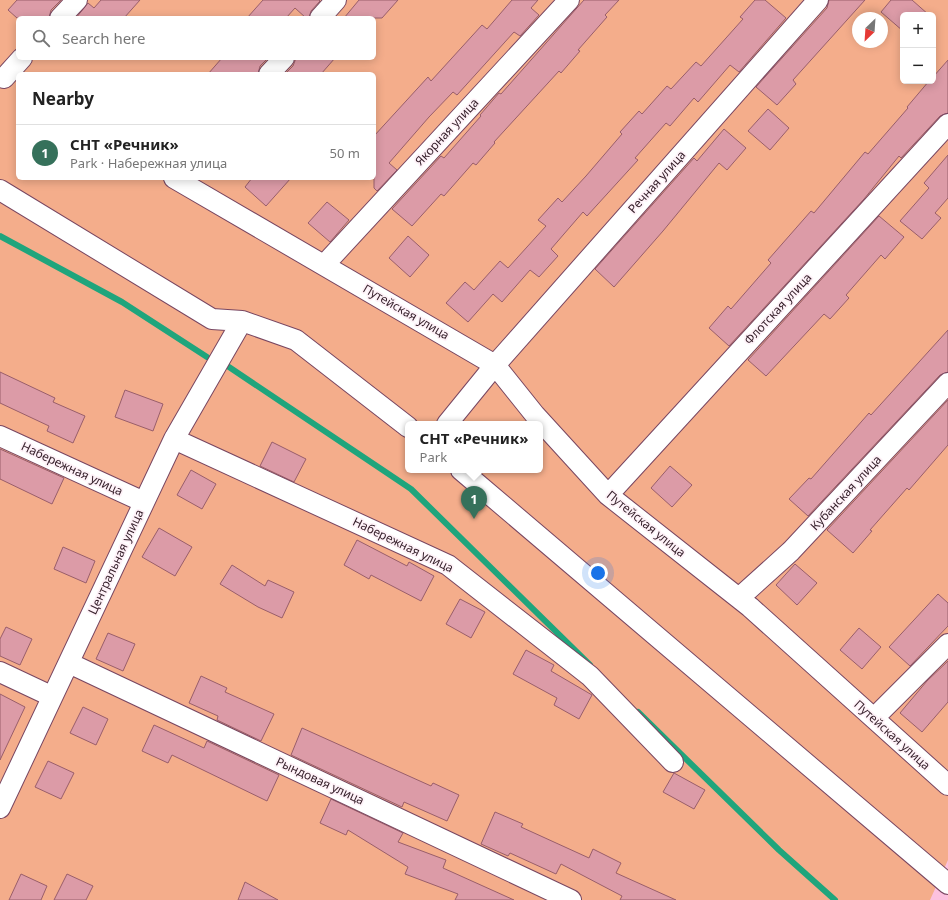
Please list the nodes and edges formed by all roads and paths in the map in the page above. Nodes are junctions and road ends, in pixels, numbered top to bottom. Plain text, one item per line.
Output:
1 (77, 0) edge
2 (336, 0) edge
3 (569, 0) edge
4 (818, 0) edge
5 (62, 16) edge
6 (322, 16) edge
7 (21, 60) edge
8 (282, 60) edge
9 (271, 72) edge
10 (7, 80) edge
11 (948, 124) edge
12 (178, 180) edge
13 (0, 190) edge
14 (325, 264) junction
15 (242, 321) junction
16 (495, 365) junction
17 (948, 383) edge
18 (449, 421) edge
19 (540, 421) edge
20 (543, 424) edge
21 (405, 425) edge
22 (0, 436) edge
23 (174, 439) junction
24 (465, 473) edge
25 (608, 495) junction
26 (144, 502) junction
27 (739, 598) junction
28 (948, 644) edge
29 (69, 663) junction
30 (0, 672) edge
31 (51, 696) junction
32 (874, 718) junction
33 (673, 762) dead end
34 (948, 785) edge
35 (0, 808) edge
36 (948, 884) edge
37 (571, 900) edge

1 - 5 street
2 - 6 street
3 - 14 street, Якорная улица
4 - 16 street, Речная улица
7 - 10 street
8 - 9 street
11 - 25 street, Флотская улица
12 - 14 street, Путейская улица
13 - 15 street
14 - 16 street, Путейская улица
15 - 21 street
15 - 23 street, Центральная улица
16 - 18 street, Речная улица
16 - 19 street, Путейская улица
17 - 27 street, Кубанская улица
20 - 25 street, Путейская улица
22 - 26 street, Набережная улица
23 - 26 street, Центральная улица
23 - 33 street, Набережная улица
24 - 36 street
25 - 27 street, Путейская улица
26 - 29 street, Центральная улица
27 - 32 street, Путейская улица
28 - 32 street
29 - 31 street, Центральная улица
29 - 37 street, Рындовая улица
30 - 31 street
31 - 35 street, Центральная улица
32 - 34 street, Путейская улица

